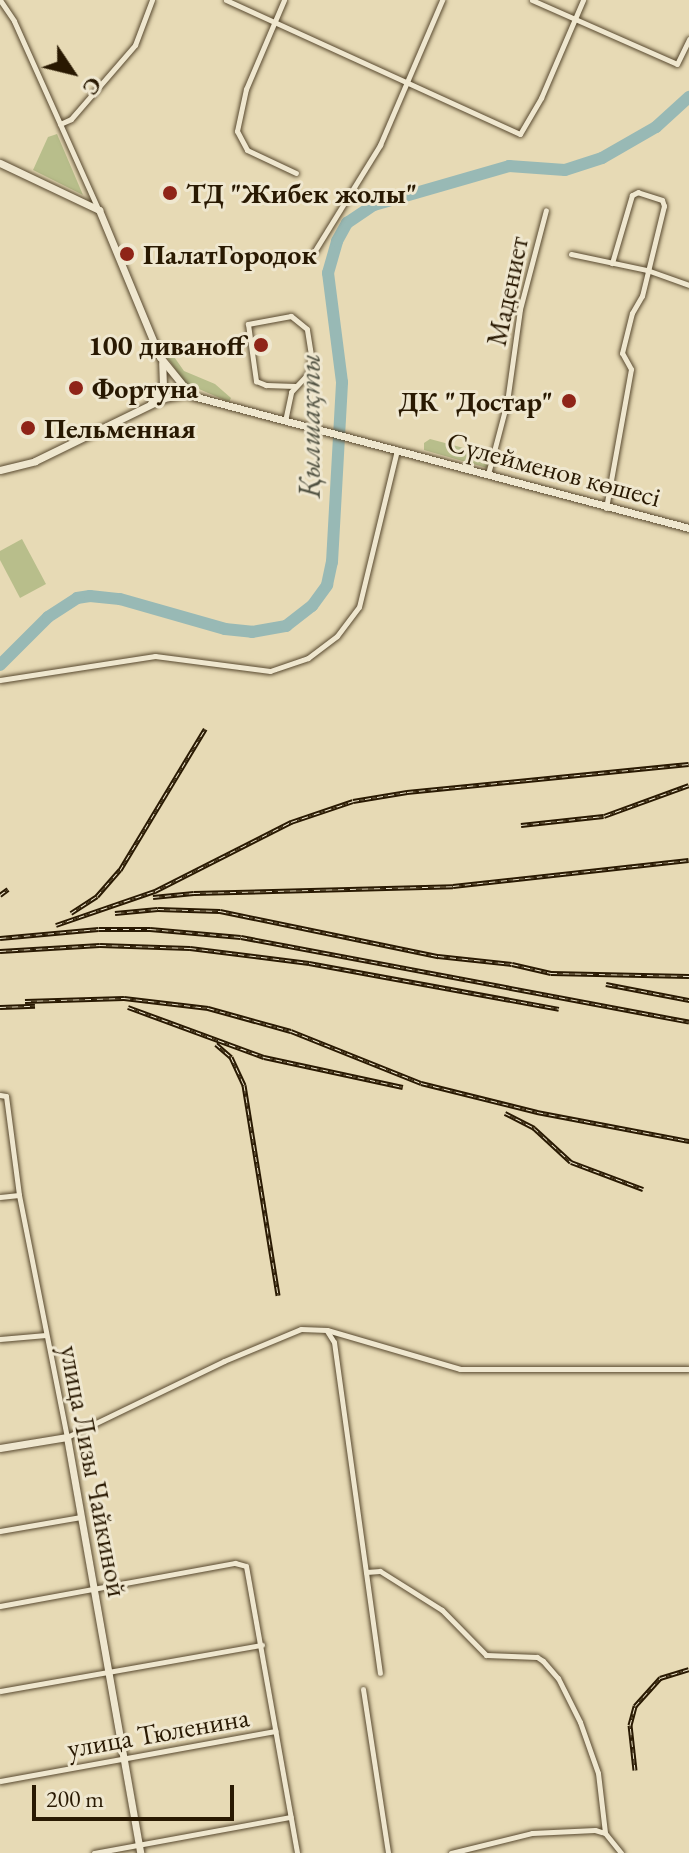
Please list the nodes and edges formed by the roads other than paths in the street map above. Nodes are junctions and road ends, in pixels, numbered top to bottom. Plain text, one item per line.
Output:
1 (0, 0) edge
2 (152, 0) edge
3 (226, 0) edge
4 (284, 0) edge
5 (442, 0) edge
6 (532, 0) edge
7 (583, 0) edge
8 (575, 20) junction
9 (273, 22) junction
10 (689, 39) edge
11 (406, 83) junction
12 (60, 124) junction
13 (0, 163) edge
14 (296, 173) dead end
15 (99, 210) junction
16 (546, 210) dead end
17 (314, 252) dead end
18 (571, 254) dead end
19 (612, 263) junction
20 (647, 270) junction
21 (689, 285) edge
22 (160, 357) junction
23 (295, 386) junction
24 (192, 395) junction
25 (144, 411) junction
26 (285, 421) junction
27 (397, 449) junction
28 (0, 470) edge
29 (488, 474) junction
30 (606, 508) junction
31 (689, 528) edge
32 (0, 680) edge
33 (3, 1096) edge
34 (19, 1195) junction
35 (0, 1197) edge
36 (327, 1330) junction
37 (46, 1335) junction
38 (0, 1339) edge
39 (689, 1369) edge
40 (67, 1437) junction
41 (0, 1448) edge
42 (81, 1517) junction
43 (0, 1531) edge
44 (366, 1572) junction
45 (94, 1589) junction
46 (0, 1606) edge
47 (262, 1645) junction
48 (108, 1671) junction
49 (380, 1673) dead end
50 (363, 1689) dead end
51 (0, 1691) edge
52 (276, 1731) junction
53 (123, 1759) junction
54 (0, 1781) edge
55 (291, 1817) junction
56 (605, 1833) junction
57 (139, 1849) edge
58 (94, 1853) edge
59 (297, 1853) edge
60 (388, 1853) edge
61 (451, 1853) edge
62 (621, 1853) edge

1 - 12 street
2 - 12 street
3 - 9 street
4 - 9 street
5 - 11 street
6 - 8 street
7 - 8 street
8 - 10 street
8 - 11 street
9 - 11 street
9 - 14 street
11 - 17 street
12 - 15 street
13 - 15 street
15 - 22 street
16 - 29 street, Мадениет
18 - 19 street
19 - 20 street
19 - 20 street
20 - 21 street
20 - 30 street
22 - 24 street
22 - 25 street
23 - 23 street
23 - 26 street
24 - 25 street
24 - 26 street, Сүлейменов көшесі
25 - 28 street
26 - 27 street, Сүлейменов көшесі
27 - 29 street, Сүлейменов көшесі
27 - 32 street
29 - 30 street, Сүлейменов көшесі
30 - 31 street, Сүлейменов көшесі
33 - 34 street, улица Лизы Чайкиной
34 - 35 street
34 - 37 street, улица Лизы Чайкиной
36 - 39 street
36 - 40 street
36 - 44 street
37 - 38 street
37 - 40 street, улица Лизы Чайкиной
40 - 41 street
40 - 42 street, улица Лизы Чайкиной
42 - 43 street
42 - 45 street, улица Лизы Чайкиной
44 - 49 street
44 - 56 street
45 - 46 street
45 - 47 street
45 - 48 street, улица Лизы Чайкиной
47 - 48 street
47 - 52 street
48 - 51 street
48 - 53 street, улица Лизы Чайкиной
50 - 60 street
52 - 53 street, улица Тюленина
52 - 55 street
53 - 54 street, улица Тюленина
53 - 57 street, улица Лизы Чайкиной
55 - 57 street
55 - 59 street
56 - 61 street
56 - 62 street
57 - 58 street

